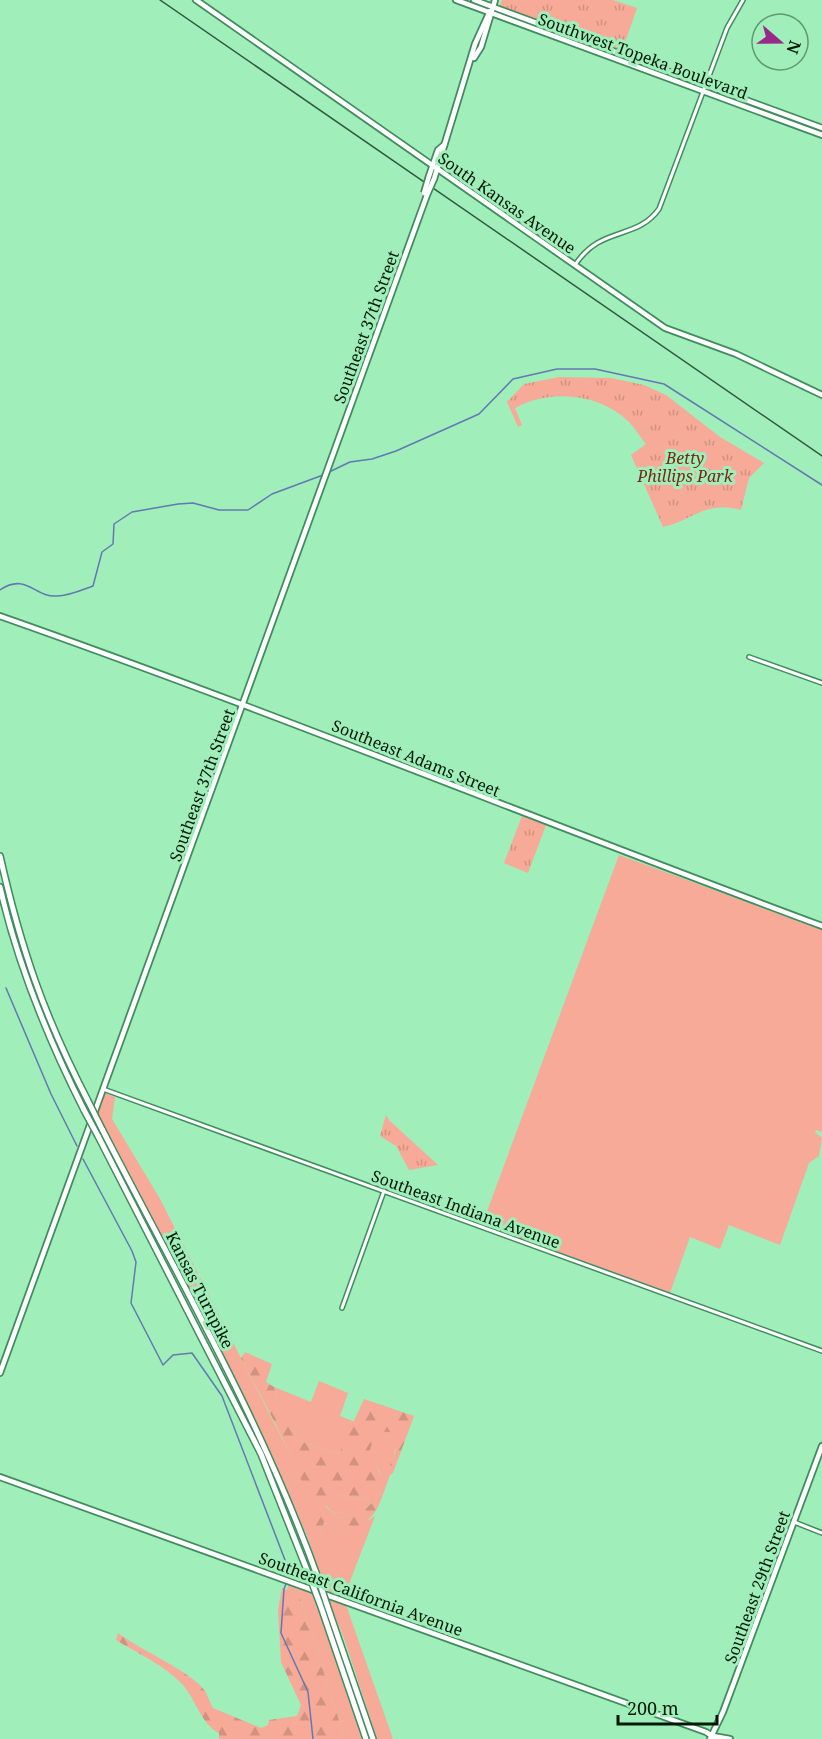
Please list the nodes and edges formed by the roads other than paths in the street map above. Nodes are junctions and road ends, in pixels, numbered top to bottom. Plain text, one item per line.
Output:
1 (195, 0) edge
2 (456, 0) edge
3 (474, 0) edge
4 (495, 0) edge
5 (743, 0) edge
6 (493, 7) junction
7 (490, 13) junction
8 (707, 86) junction
9 (703, 91) junction
10 (822, 128) edge
11 (822, 135) edge
12 (444, 145) junction
13 (432, 165) junction
14 (437, 169) junction
15 (431, 178) junction
16 (575, 266) junction
17 (822, 395) edge
18 (0, 616) edge
19 (749, 657) dead end
20 (822, 683) edge
21 (244, 704) junction
22 (0, 856) edge
23 (0, 887) edge
24 (822, 926) edge
25 (103, 1089) junction
26 (384, 1191) junction
27 (342, 1308) dead end
28 (822, 1351) edge
29 (0, 1373) edge
30 (822, 1446) edge
31 (0, 1476) edge
32 (794, 1522) junction
33 (822, 1533) edge
34 (713, 1738) edge
35 (366, 1739) edge
36 (373, 1739) edge
37 (729, 1739) edge

1 - 13 main road, South Kansas Avenue
2 - 7 main road, Southwest Topeka Boulevard
3 - 6 main road, Southwest Topeka Boulevard
4 - 6 main road
5 - 8 street
6 - 7 main road
6 - 8 main road, Southwest Topeka Boulevard
7 - 9 main road, Southwest Topeka Boulevard
7 - 12 main road
8 - 9 street
8 - 10 main road, Southwest Topeka Boulevard
9 - 11 main road, Southwest Topeka Boulevard
9 - 16 street
12 - 13 main road
12 - 14 main road
13 - 14 main road, South Kansas Avenue
13 - 15 main road
14 - 15 main road
14 - 16 main road, South Kansas Avenue
15 - 21 main road, Southeast 37th Street, bridge
16 - 17 main road, South Kansas Avenue
18 - 21 main road, Southeast Adams Street
19 - 20 street
21 - 24 main road, Southeast Adams Street
21 - 25 main road, Southeast 37th Street
22 - 36 highway, Kansas Turnpike, bridge
23 - 35 highway, Kansas Turnpike, bridge
25 - 26 street, Southeast Indiana Avenue
25 - 29 main road, Southeast 37th Street
26 - 27 street
26 - 28 street, Southeast Indiana Avenue
30 - 32 main road, Southeast 29th Street
31 - 34 main road, Southeast California Avenue
32 - 33 street
32 - 34 main road, Southeast 29th Street
34 - 37 main road, Southeast California Avenue

